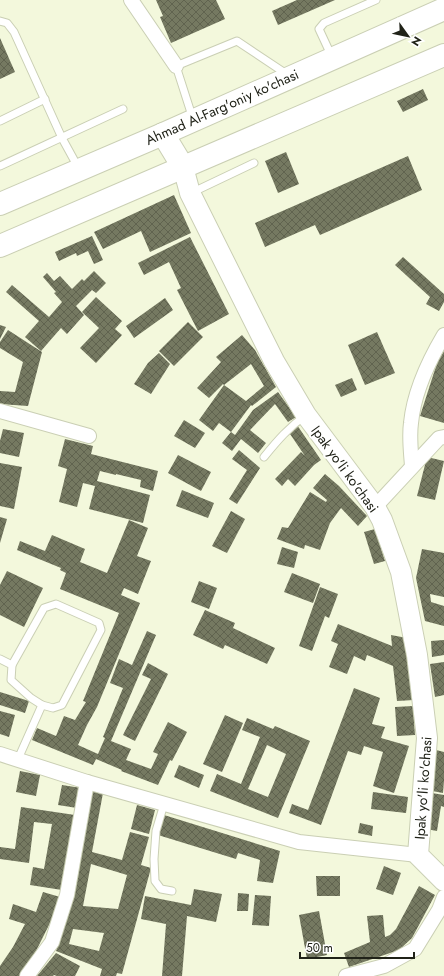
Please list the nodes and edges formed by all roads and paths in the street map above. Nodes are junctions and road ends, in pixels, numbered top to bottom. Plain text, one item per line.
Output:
1 (131, 0) edge
2 (376, 0) edge
3 (444, 9) edge
4 (0, 21) edge
5 (444, 55) edge
6 (333, 58) junction
7 (176, 66) junction
8 (290, 76) junction
9 (45, 100) junction
10 (123, 110) dead end
11 (193, 120) junction
12 (0, 121) edge
13 (163, 134) junction
14 (62, 138) junction
15 (254, 163) dead end
16 (0, 166) edge
17 (183, 167) junction
18 (80, 170) junction
19 (190, 193) junction
20 (0, 204) edge
21 (0, 246) edge
22 (444, 335) edge
23 (0, 411) edge
24 (306, 415) junction
25 (89, 436) dead end
26 (444, 437) edge
27 (264, 457) dead end
28 (412, 466) junction
29 (374, 507) junction
30 (0, 659) edge
31 (12, 665) junction
32 (42, 706) junction
33 (0, 754) edge
34 (18, 759) junction
35 (87, 782) junction
36 (164, 804) junction
37 (418, 855) junction
38 (444, 882) edge
39 (172, 891) dead end
40 (444, 897) edge
41 (351, 975) edge
42 (27, 976) edge

1 - 7 street
2 - 6 lane
3 - 6 highway, Ahmad Al-Farg'oniy ko'chasi
4 - 9 lane
5 - 17 highway
6 - 8 highway, Ahmad Al-Farg'oniy ko'chasi
7 - 8 lane
7 - 11 lane
8 - 11 highway, Ahmad Al-Farg'oniy ko'chasi
9 - 12 lane
9 - 14 lane
10 - 14 lane
11 - 13 highway, Ahmad Al-Farg'oniy ko'chasi
13 - 17 highway
13 - 18 highway, Ahmad Al-Farg'oniy ko'chasi
14 - 16 lane
14 - 18 lane
15 - 19 lane
17 - 19 main road, Ipak yo'li ko'chasi
17 - 21 highway
18 - 20 highway, Ahmad Al-Farg'oniy ko'chasi
19 - 24 main road, Ipak yo'li ko'chasi
22 - 28 street
23 - 25 street
24 - 27 lane
24 - 29 main road, Ipak yo'li ko'chasi
26 - 28 street
28 - 29 street
29 - 37 main road, Ipak yo'li ko'chasi
30 - 31 lane
31 - 32 lane
31 - 32 lane
32 - 34 lane
33 - 34 street
34 - 35 street
35 - 36 street
35 - 42 street
36 - 37 street
36 - 39 lane
37 - 38 main road, Ipak yo'li ko'chasi
40 - 41 street

